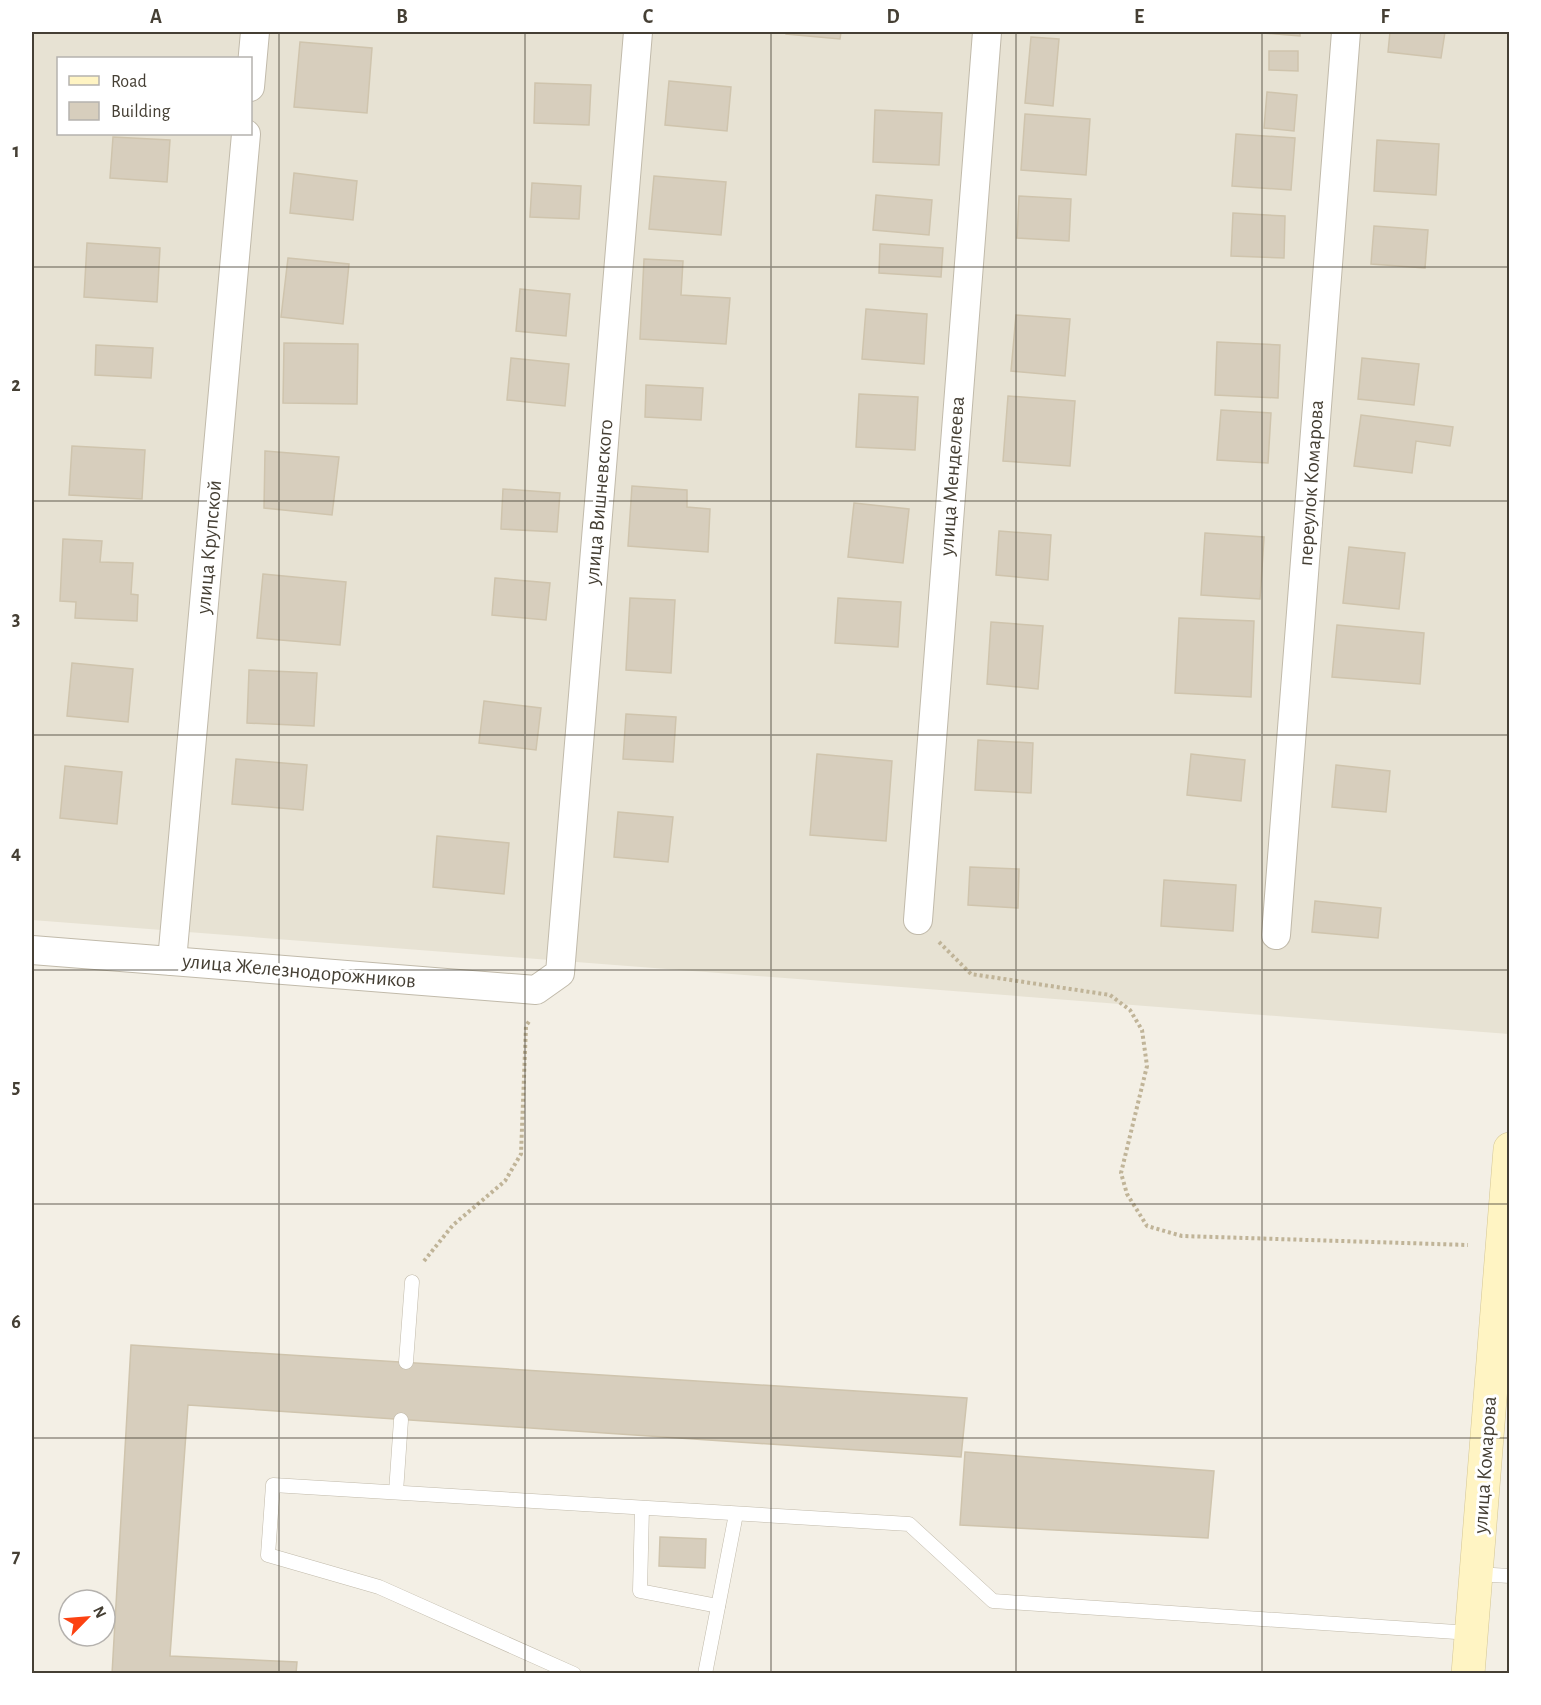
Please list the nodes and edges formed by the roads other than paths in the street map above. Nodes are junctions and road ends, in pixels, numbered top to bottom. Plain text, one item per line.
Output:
1 (255, 32) edge
2 (638, 32) edge
3 (987, 32) edge
4 (1346, 32) edge
5 (252, 65) edge
6 (246, 135) edge
7 (918, 920) road end
8 (1276, 935) dead end
9 (32, 950) edge
10 (172, 961) junction
11 (560, 973) joint
12 (1509, 1149) edge
13 (412, 1282) road end
14 (406, 1362) dead end
15 (401, 1420) dead end
16 (396, 1492) junction
17 (642, 1508) junction
18 (736, 1514) junction
19 (1476, 1574) junction
20 (1509, 1576) edge
21 (718, 1606) junction
22 (1471, 1633) junction
23 (574, 1674) edge
24 (705, 1674) edge
25 (1468, 1674) edge

1 - 5 street
2 - 11 street, улица Вишневского
3 - 7 street, улица Менделеева
4 - 8 street, переулок Комарова
6 - 10 street, улица Крупской
9 - 10 street, улица Железнодорожников
10 - 11 street, улица Железнодорожников
12 - 19 street, улица Комарова
13 - 14 lane
15 - 16 lane
16 - 17 lane
16 - 23 lane
17 - 18 lane
17 - 21 lane
18 - 21 lane
18 - 22 lane
19 - 20 lane
19 - 22 street, улица Комарова
21 - 24 lane
22 - 25 street, улица Комарова

